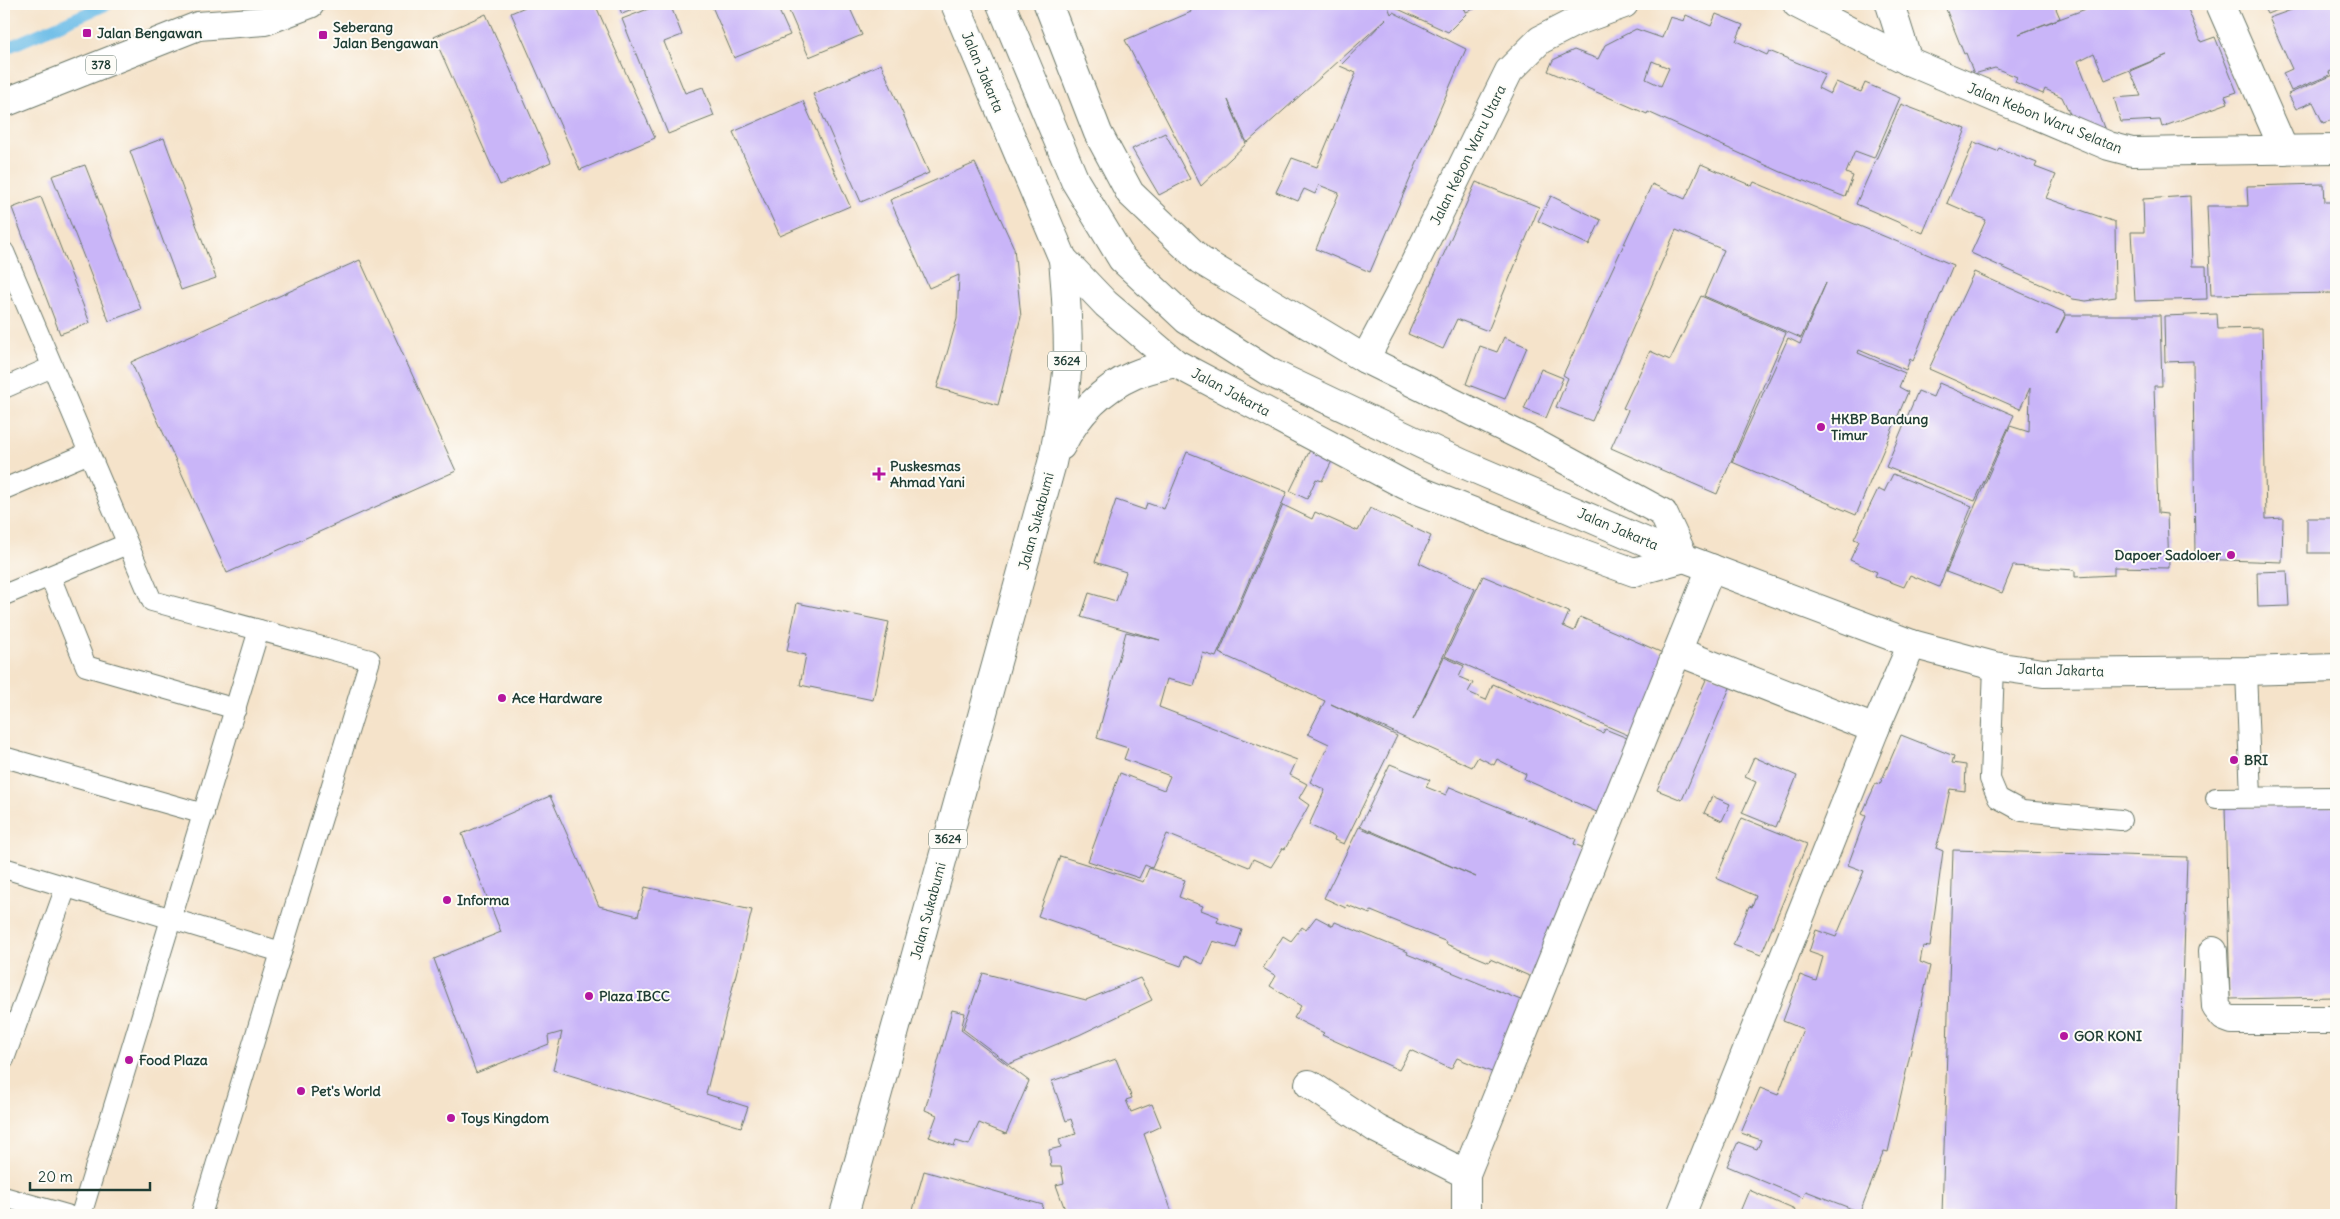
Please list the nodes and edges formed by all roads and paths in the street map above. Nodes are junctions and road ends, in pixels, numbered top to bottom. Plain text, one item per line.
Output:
1 (225, 4) edge
2 (955, 4) edge
3 (1001, 4) edge
4 (1048, 4) edge
5 (1624, 4) edge
6 (1797, 4) edge
7 (1890, 4) edge
8 (2220, 4) edge
9 (306, 5) edge
10 (198, 26) junction
11 (1908, 61) junction
12 (4, 104) edge
13 (2336, 149) edge
14 (2284, 150) junction
15 (4, 252) edge
16 (1063, 259) junction
17 (9, 281) edge
18 (1365, 359) junction
19 (1175, 363) junction
20 (52, 367) junction
21 (4, 388) edge
22 (89, 453) junction
23 (1052, 463) junction
24 (4, 489) edge
25 (127, 544) junction
26 (1684, 558) junction
27 (1712, 568) junction
28 (50, 576) junction
29 (4, 595) edge
30 (259, 630) junction
31 (1912, 644) junction
32 (1679, 652) junction
33 (1994, 666) junction
34 (2336, 668) edge
35 (2246, 671) junction
36 (236, 709) junction
37 (1875, 729) junction
38 (4, 758) edge
39 (2251, 797) junction
40 (2336, 797) edge
41 (2216, 798) dead end
42 (204, 814) junction
43 (2121, 820) dead end
44 (4, 868) edge
45 (66, 887) junction
46 (172, 919) junction
47 (2213, 951) dead end
48 (281, 952) junction
49 (2336, 1020) edge
50 (4, 1059) edge
51 (1309, 1084) dead end
52 (1466, 1174) junction
53 (4, 1197) edge
54 (1689, 1213) edge
55 (68, 1215) edge
56 (80, 1215) edge
57 (201, 1215) edge
58 (844, 1215) edge
59 (1466, 1215) edge

1 - 10 main road, 378
2 - 16 main road, Jalan Jakarta
3 - 26 main road, Jalan Jakarta
4 - 18 main road, Jalan Jakarta
5 - 18 main road, Jalan Kebon Waru Utara
6 - 11 main road, Jalan Kebon Waru Selatan
7 - 11 main road
8 - 14 main road
9 - 10 main road
10 - 12 main road, 378
11 - 14 main road, Jalan Kebon Waru Selatan
13 - 14 main road, Jalan Kebon Waru Selatan
15 - 17 lane
16 - 19 main road, Jalan Jakarta
16 - 23 main road, Jalan Sukabumi / 3624
17 - 20 lane
18 - 26 main road, Jalan Jakarta
19 - 23 main road, Jalan Sukabumi / 3624
19 - 26 main road, Jalan Jakarta
20 - 21 lane
20 - 22 lane
22 - 24 lane
22 - 25 lane
23 - 58 main road, Jalan Sukabumi / 3624
25 - 28 lane
25 - 30 lane
26 - 27 main road, Jalan Jakarta
27 - 31 main road, Jalan Jakarta
27 - 32 main road
28 - 29 lane
28 - 36 lane
30 - 36 lane
30 - 48 lane
31 - 33 main road, Jalan Jakarta
31 - 37 main road
32 - 37 main road
32 - 52 main road
33 - 35 main road, Jalan Jakarta
33 - 43 lane
34 - 35 main road, Jalan Jakarta
35 - 39 lane
36 - 42 lane
37 - 54 main road
38 - 42 lane
39 - 40 lane
39 - 41 lane
42 - 46 lane
44 - 45 lane
45 - 46 lane
45 - 50 lane
46 - 48 lane
46 - 56 lane
47 - 49 main road
48 - 57 lane
51 - 52 main road
52 - 59 main road
53 - 55 lane

